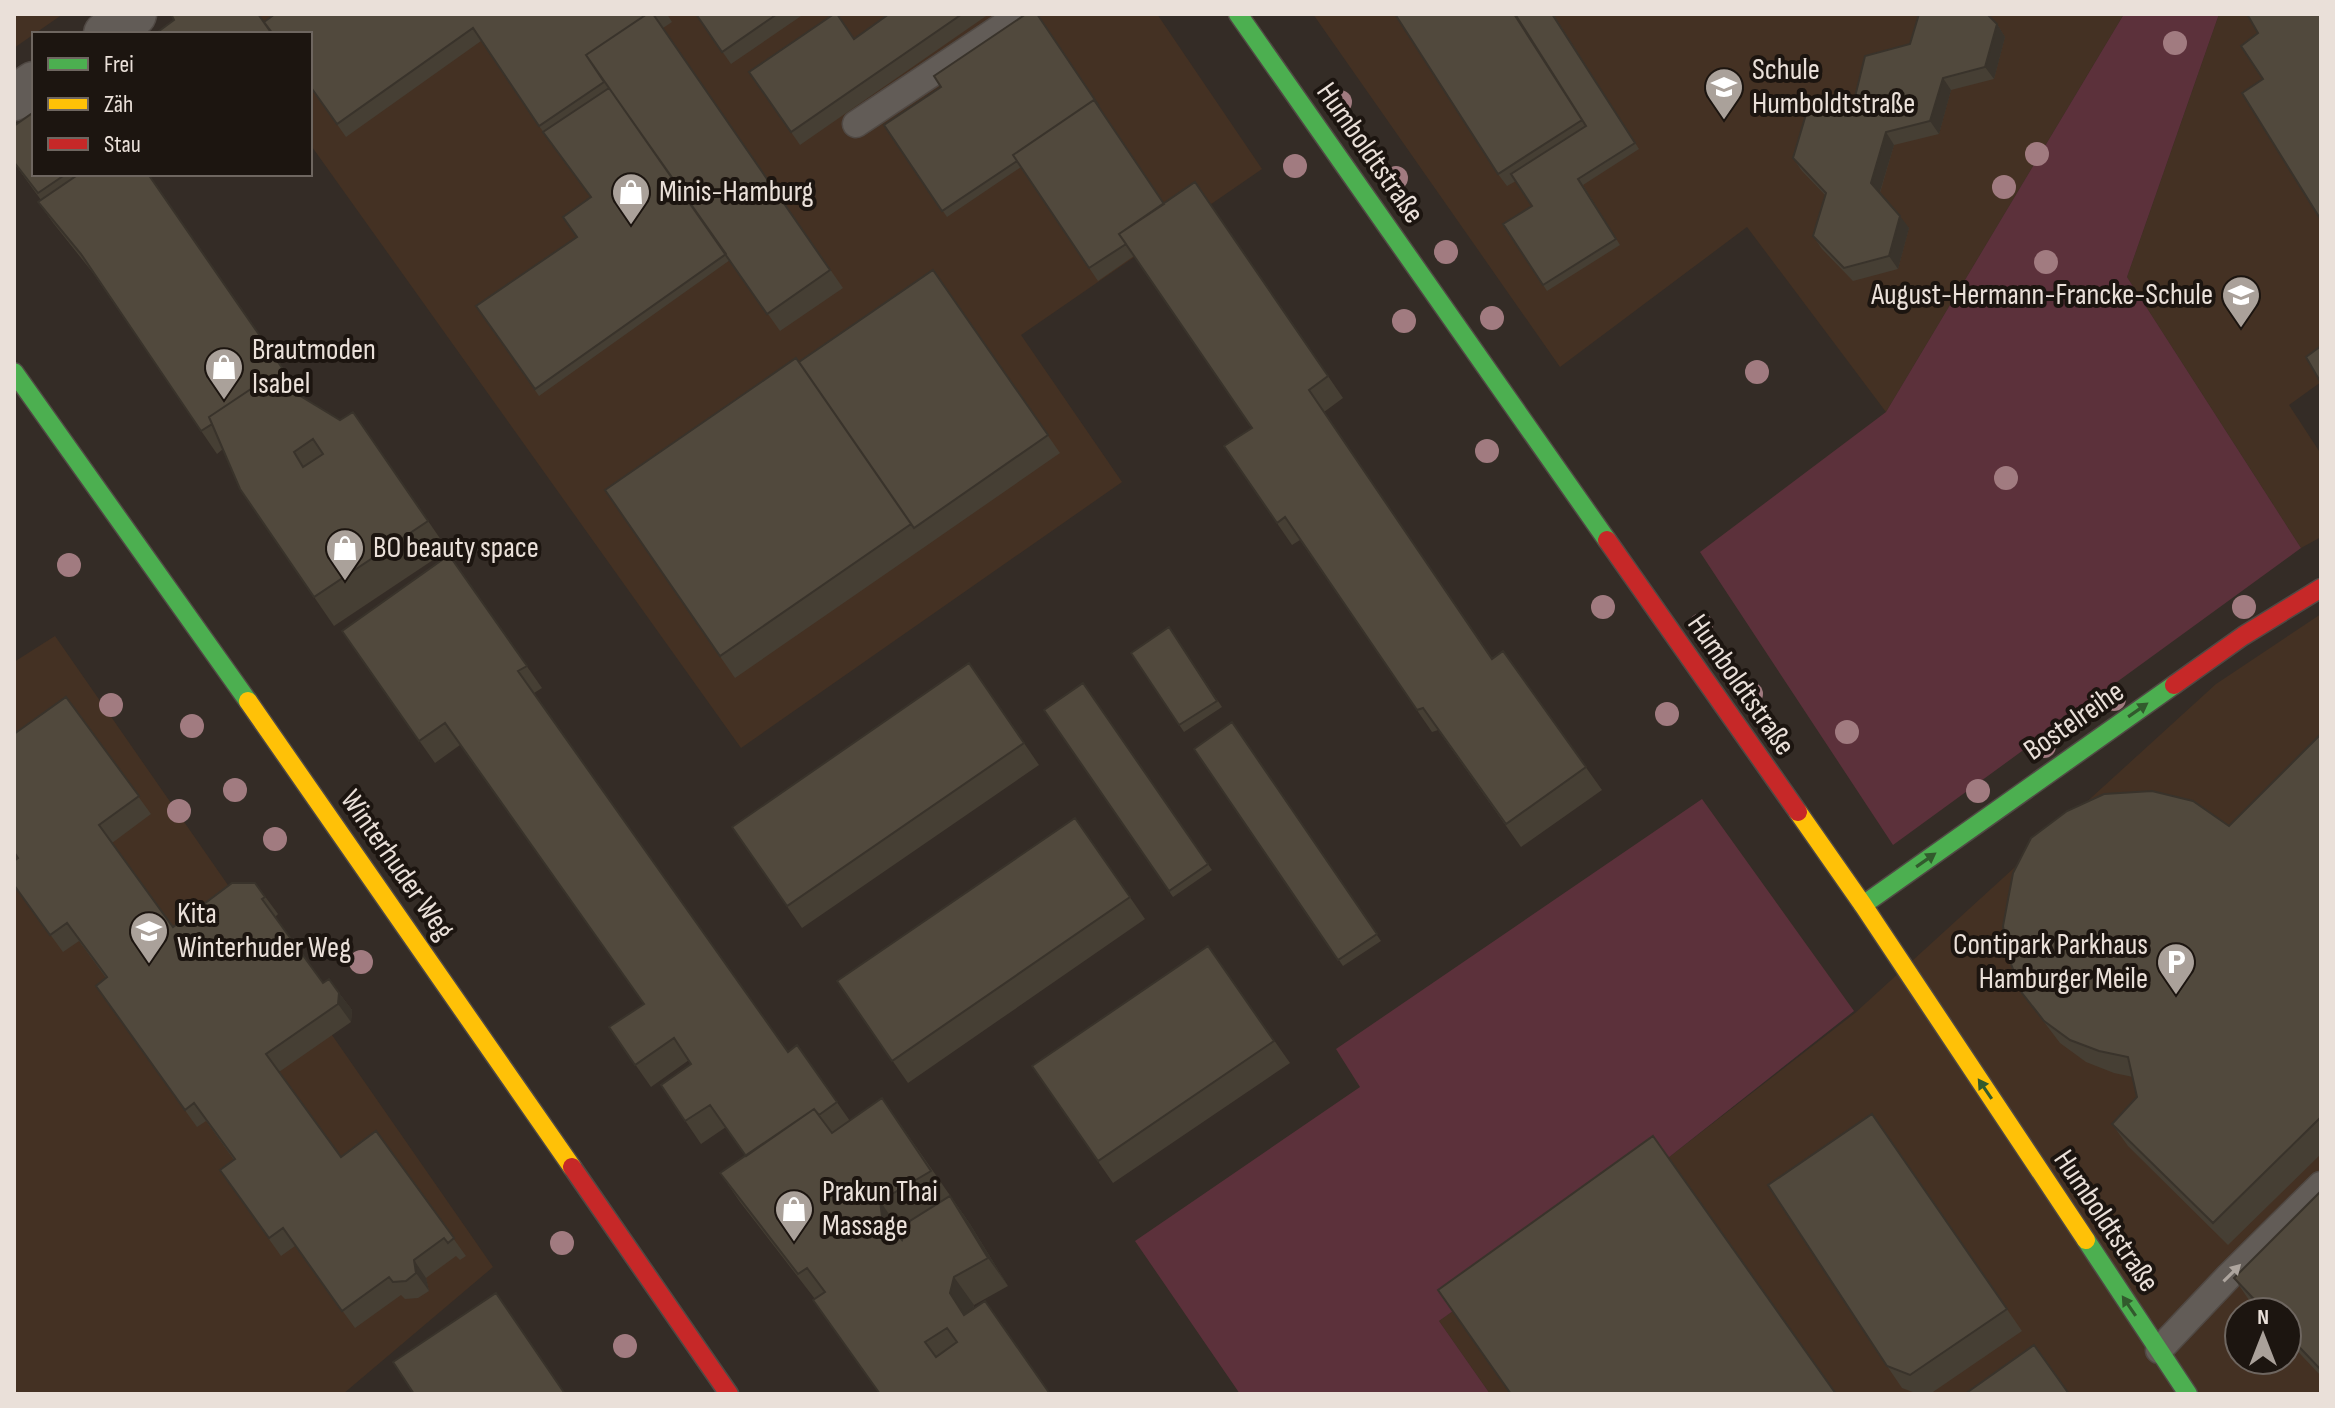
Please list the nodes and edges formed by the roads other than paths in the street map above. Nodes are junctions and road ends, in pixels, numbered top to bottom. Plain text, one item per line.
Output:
1 (134, 14) edge
2 (1021, 14) edge
3 (1238, 14) edge
4 (109, 32) edge
5 (32, 85) edge
6 (14, 98) edge
7 (856, 124) dead end
8 (14, 372) edge
9 (2321, 588) edge
10 (1863, 905) junction
11 (2321, 1185) edge
12 (2159, 1350) junction
13 (729, 1394) edge
14 (2188, 1394) edge

1 - 4 street
2 - 7 lane
3 - 10 street, Humboldtstraße
5 - 6 street
8 - 13 street, Winterhuder Weg
10 -> 9 street, Bostelreihe
12 -> 10 street, Humboldtstraße
12 -> 11 lane
12 - 14 street, Humboldtstraße

